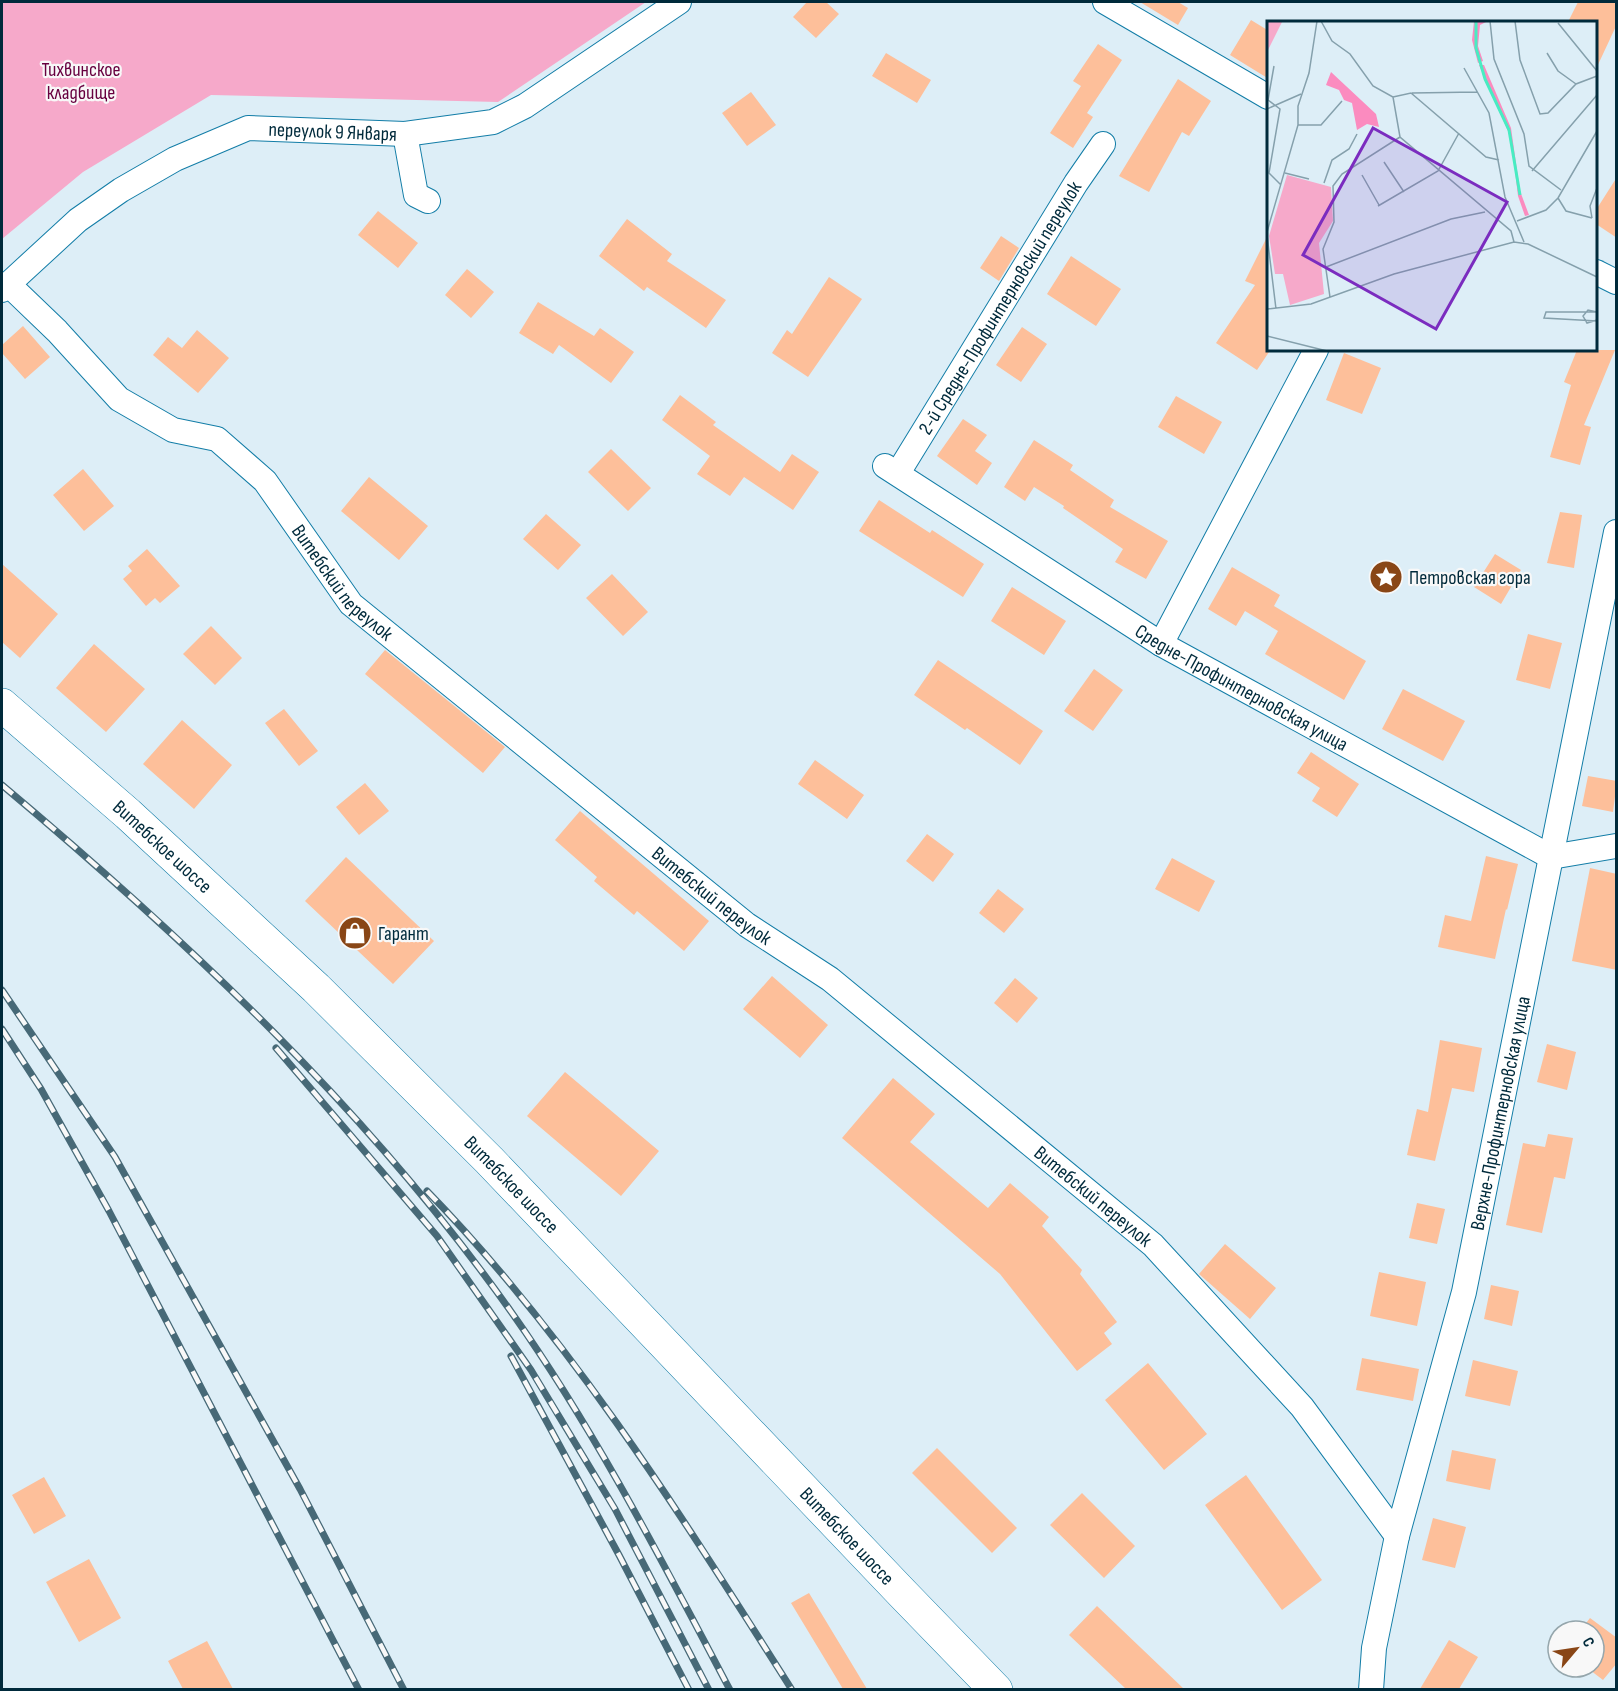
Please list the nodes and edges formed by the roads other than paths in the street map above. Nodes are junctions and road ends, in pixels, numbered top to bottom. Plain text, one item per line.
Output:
1 (680, 2) edge
2 (1105, 2) edge
3 (1267, 96) edge
4 (405, 134) junction
5 (1103, 144) dead end
6 (428, 201) dead end
7 (1597, 272) edge
8 (1617, 282) edge
9 (5, 287) edge
10 (1315, 351) edge
11 (892, 470) joint
12 (1617, 532) edge
13 (1161, 644) junction
14 (2, 705) edge
15 (1617, 846) edge
16 (1551, 857) junction
17 (1396, 1536) junction
18 (996, 1689) edge
19 (1371, 1689) edge

1 - 4 street, переулок 9 Января
2 - 3 street
4 - 6 street
4 - 9 street, переулок 9 Января
5 - 11 street, 2-й Средне-Профинтерновский переулок
7 - 8 street
9 - 17 street, Витебский переулок
10 - 13 street
11 - 13 street, Средне-Профинтерновская улица
12 - 16 street, Верхне-Профинтерновская улица
13 - 16 street, Средне-Профинтерновская улица
14 - 18 main road, Витебское шоссе
15 - 16 street
16 - 17 street, Верхне-Профинтерновская улица
17 - 19 street, Верхне-Профинтерновская улица

